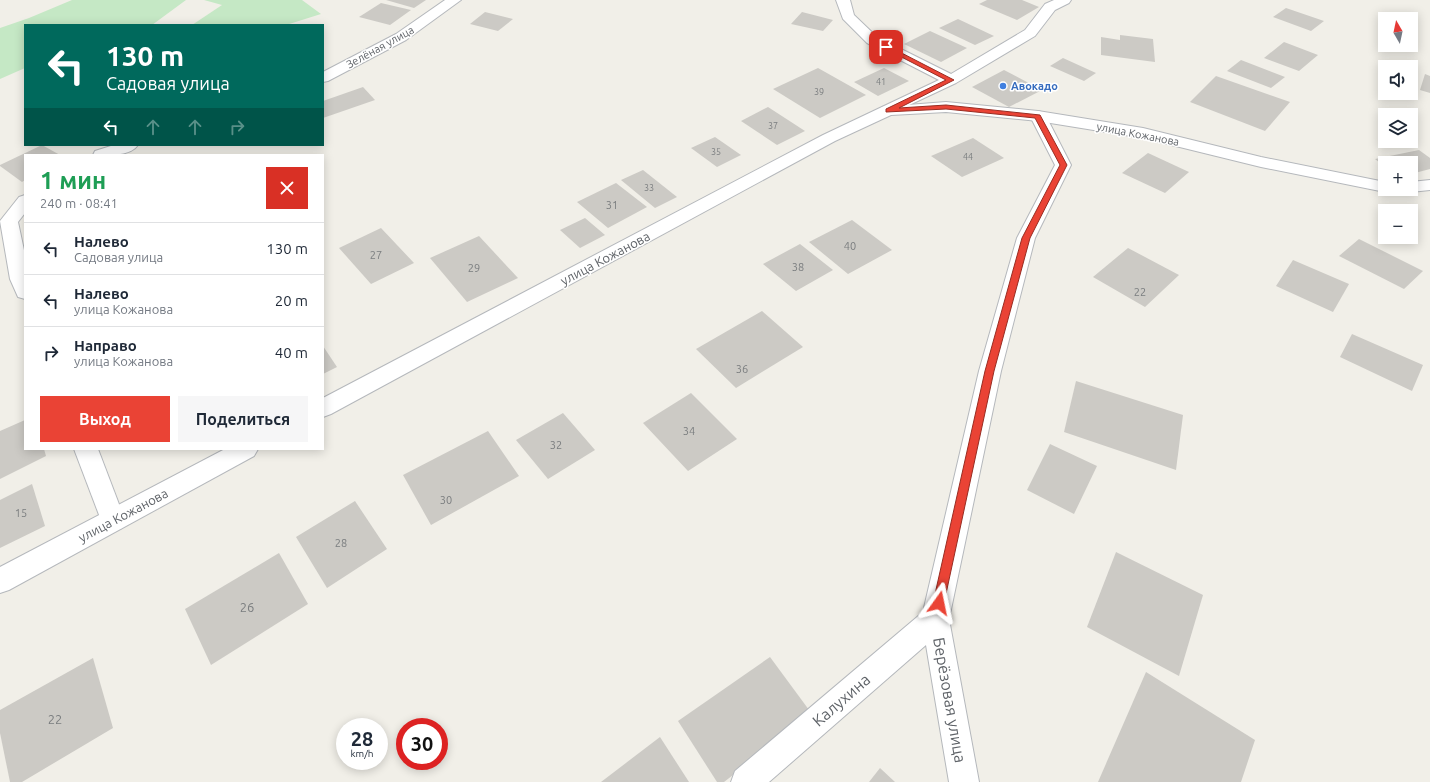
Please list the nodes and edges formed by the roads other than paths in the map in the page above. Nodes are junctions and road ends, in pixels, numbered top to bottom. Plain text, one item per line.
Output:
1 (454, 0) edge
2 (843, 0) edge
3 (1064, 0) edge
4 (324, 77) edge
5 (951, 80) junction
6 (888, 110) junction
7 (1038, 116) junction
8 (127, 146) edge
9 (104, 154) edge
10 (1430, 185) edge
11 (1418, 186) edge
12 (1378, 187) edge
13 (24, 202) edge
14 (24, 289) edge
15 (324, 407) edge
16 (86, 450) edge
17 (244, 450) edge
18 (113, 520) junction
19 (0, 581) edge
20 (935, 618) junction
21 (746, 782) edge
22 (964, 782) edge

1 - 4 street, Зелёная улица
2 - 5 street
3 - 5 street, улица Кожанова
5 - 6 street, улица Кожанова
6 - 7 street, улица Кожанова
6 - 15 street, улица Кожанова
7 - 12 street, улица Кожанова
7 - 20 street
8 - 9 street
10 - 11 street
13 - 14 street
16 - 18 street
17 - 18 street, улица Кожанова
18 - 19 street, улица Кожанова
20 - 21 street, Калухина
20 - 22 street, Берёзовая улица

